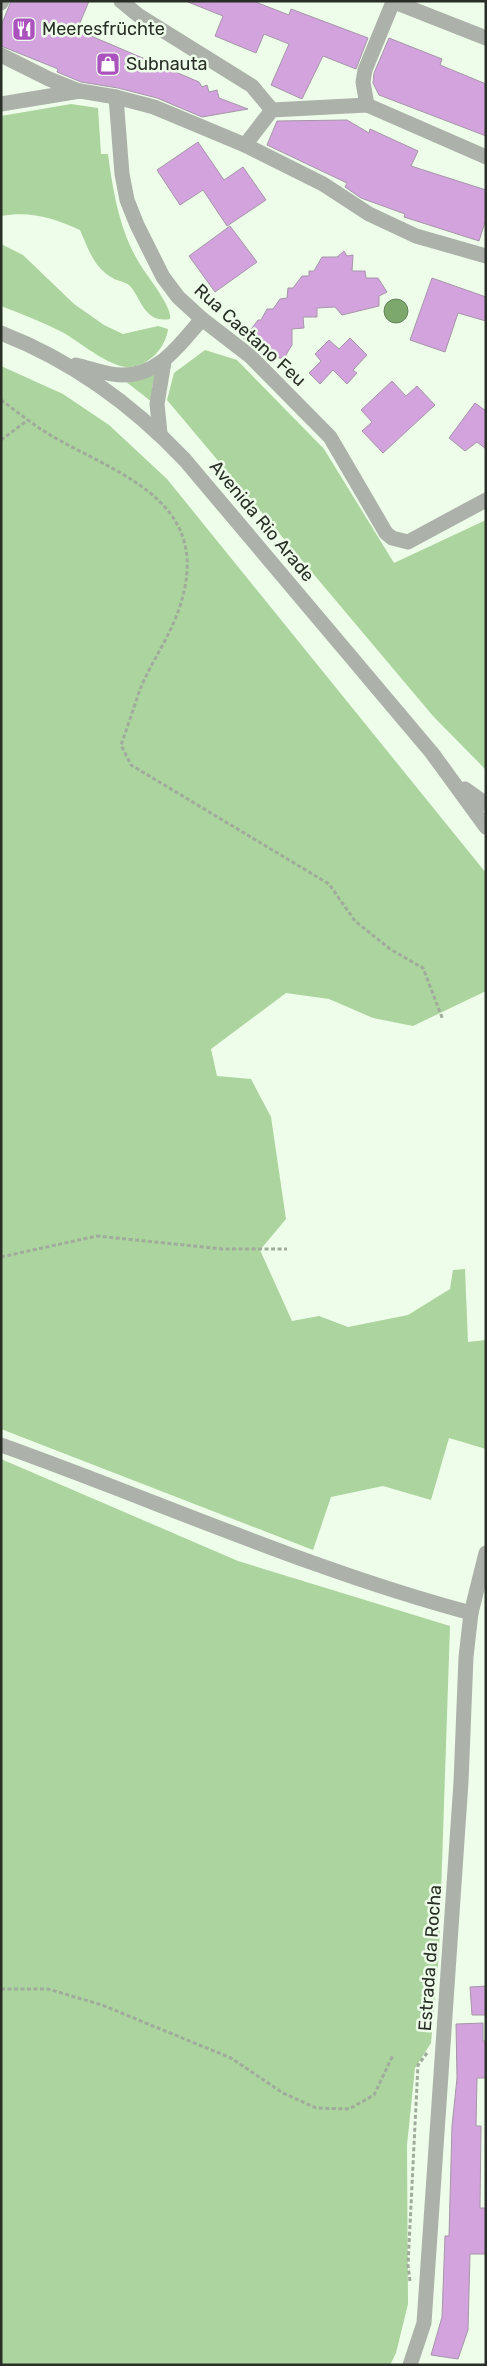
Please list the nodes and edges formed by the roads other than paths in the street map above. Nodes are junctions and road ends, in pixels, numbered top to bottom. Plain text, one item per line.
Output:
1 (121, 1) edge
2 (392, 2) edge
3 (486, 38) edge
4 (1, 55) edge
5 (80, 91) junction
6 (116, 97) junction
7 (1, 104) edge
8 (367, 105) junction
9 (272, 110) junction
10 (245, 145) junction
11 (486, 156) edge
12 (486, 256) edge
13 (202, 320) junction
14 (1, 333) edge
15 (164, 362) junction
16 (69, 364) junction
17 (160, 433) junction
18 (486, 500) edge
19 (454, 780) junction
20 (486, 804) edge
21 (486, 827) edge
22 (1, 1445) edge
23 (486, 1553) edge
24 (471, 1613) junction
25 (410, 2365) edge

1 - 9 street
2 - 3 street
2 - 8 street
4 - 5 street
5 - 6 street
5 - 7 street
6 - 10 street
6 - 13 street, Rua Caetano Feu
8 - 9 street
8 - 11 street
9 - 10 street
10 - 12 street
13 - 15 street
13 - 18 street, Rua Caetano Feu
14 - 16 street, Avenida Rio Arade
15 - 16 street
15 - 17 street
16 - 17 street, Avenida Rio Arade
17 - 19 street, Avenida Rio Arade
19 - 20 street
19 - 21 street
22 - 24 street
23 - 24 street, Estrada da Rocha
24 - 25 street, Estrada da Rocha

